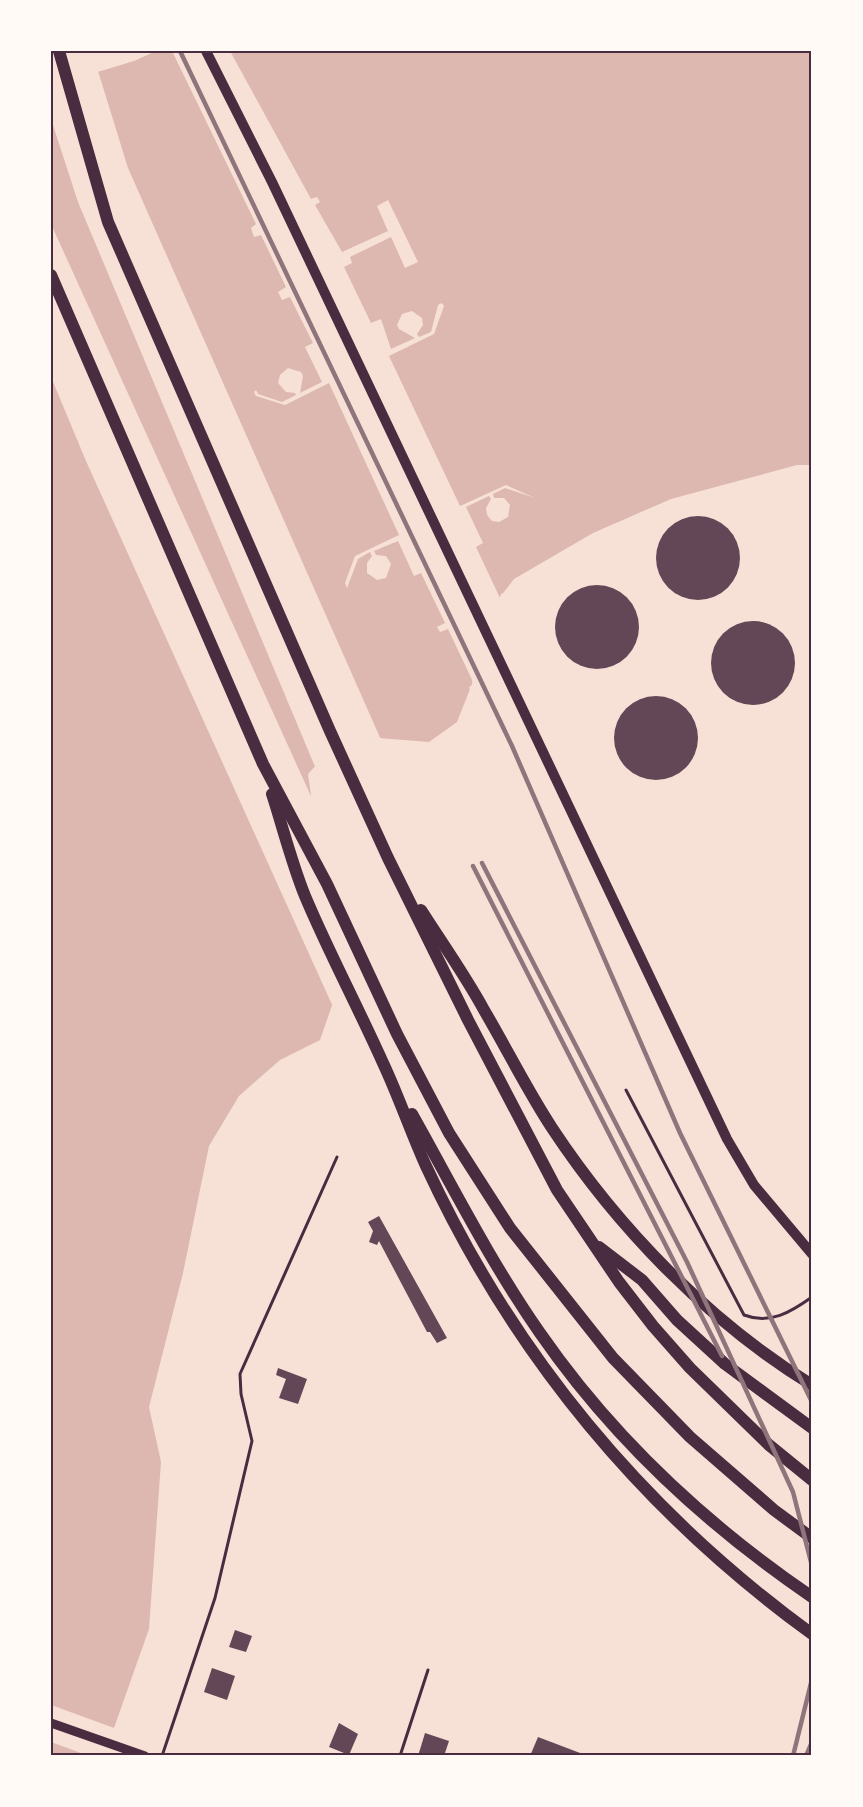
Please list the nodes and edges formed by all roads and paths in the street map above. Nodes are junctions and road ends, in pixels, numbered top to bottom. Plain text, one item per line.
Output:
1 (59, 51) edge
2 (206, 51) edge
3 (51, 275) edge
4 (263, 764) junction
5 (388, 858) junction
6 (385, 1065) junction
7 (626, 1090) dead end
8 (338, 1157) dead end
9 (588, 1238) junction
10 (810, 1252) edge
11 (812, 1297) edge
12 (812, 1385) edge
13 (812, 1428) edge
14 (812, 1480) edge
15 (812, 1538) edge
16 (812, 1597) edge
17 (812, 1634) edge
18 (428, 1670) dead end
19 (51, 1723) edge
20 (145, 1756) edge
21 (162, 1756) edge
22 (400, 1756) edge

1 - 5 highway
2 - 10 main road
3 - 4 highway
4 - 6 highway
4 - 15 highway
5 - 9 highway
5 - 12 highway
6 - 16 highway
6 - 17 highway
7 - 11 lane
8 - 21 lane
9 - 13 highway
9 - 14 highway
18 - 22 lane
19 - 20 main road

